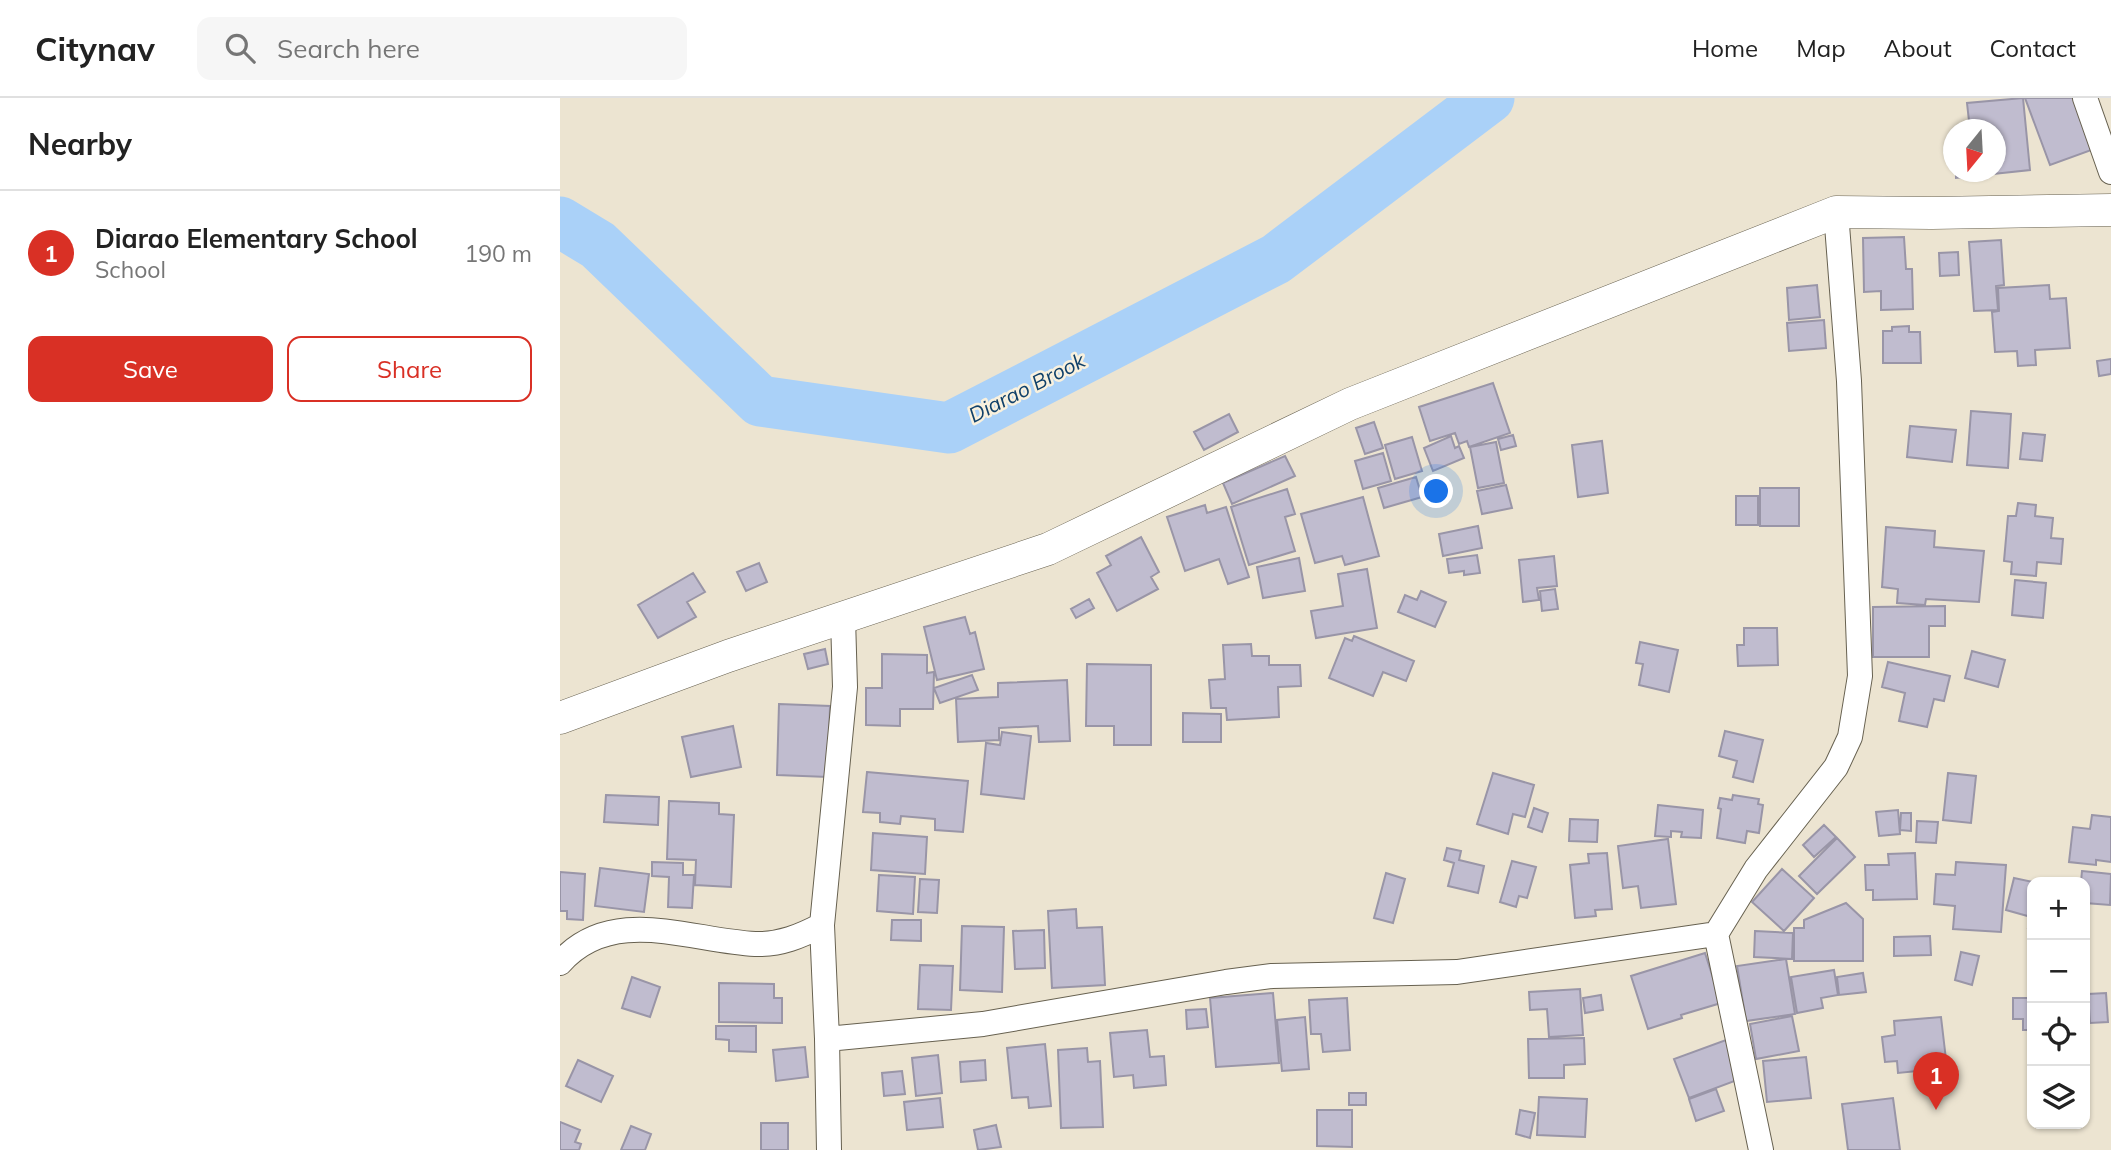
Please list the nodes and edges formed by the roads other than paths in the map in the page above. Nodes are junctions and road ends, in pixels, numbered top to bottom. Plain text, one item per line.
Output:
1 (2085, 98) edge
2 (2111, 172) edge
3 (2111, 210) edge
4 (1836, 212) junction
5 (843, 618) junction
6 (560, 718) edge
7 (822, 925) junction
8 (1716, 934) junction
9 (560, 962) edge
10 (827, 1040) junction
11 (829, 1150) edge
12 (1761, 1150) edge

1 - 2 street
3 - 4 street
4 - 5 street
4 - 8 street
5 - 6 street
5 - 7 street
7 - 9 street
7 - 10 street
8 - 10 street
8 - 12 street
10 - 11 street

